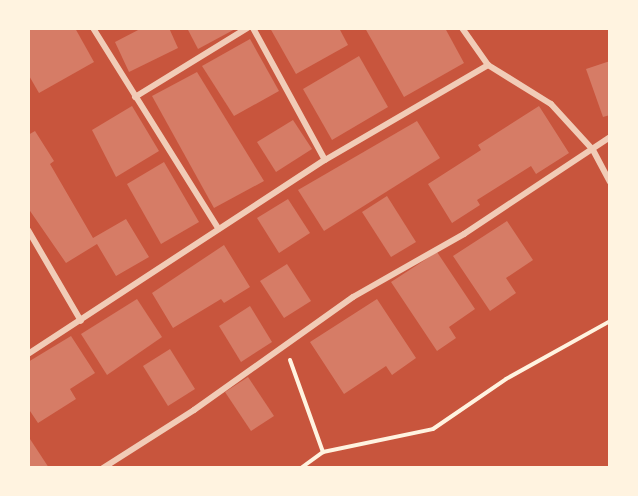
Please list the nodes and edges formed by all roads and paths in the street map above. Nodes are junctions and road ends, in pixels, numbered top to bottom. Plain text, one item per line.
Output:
1 (93, 28) edge
2 (247, 28) edge
3 (253, 28) edge
4 (462, 28) edge
5 (488, 65) junction
6 (135, 97) junction
7 (609, 137) edge
8 (593, 150) junction
9 (325, 160) junction
10 (609, 182) edge
11 (218, 228) junction
12 (28, 230) edge
13 (81, 321) junction
14 (609, 321) edge
15 (286, 346) junction
16 (28, 354) edge
17 (322, 452) junction
18 (103, 468) edge
19 (219, 468) edge
20 (273, 468) edge
21 (301, 468) edge

1 - 6 street
2 - 6 street
3 - 9 street
4 - 5 street
5 - 8 street
5 - 9 street
6 - 11 street
7 - 8 street
8 - 10 street
8 - 15 street
9 - 11 street
11 - 13 street
12 - 13 street
13 - 16 street
14 - 17 path
15 - 17 path
15 - 18 street
17 - 21 path
19 - 20 path

